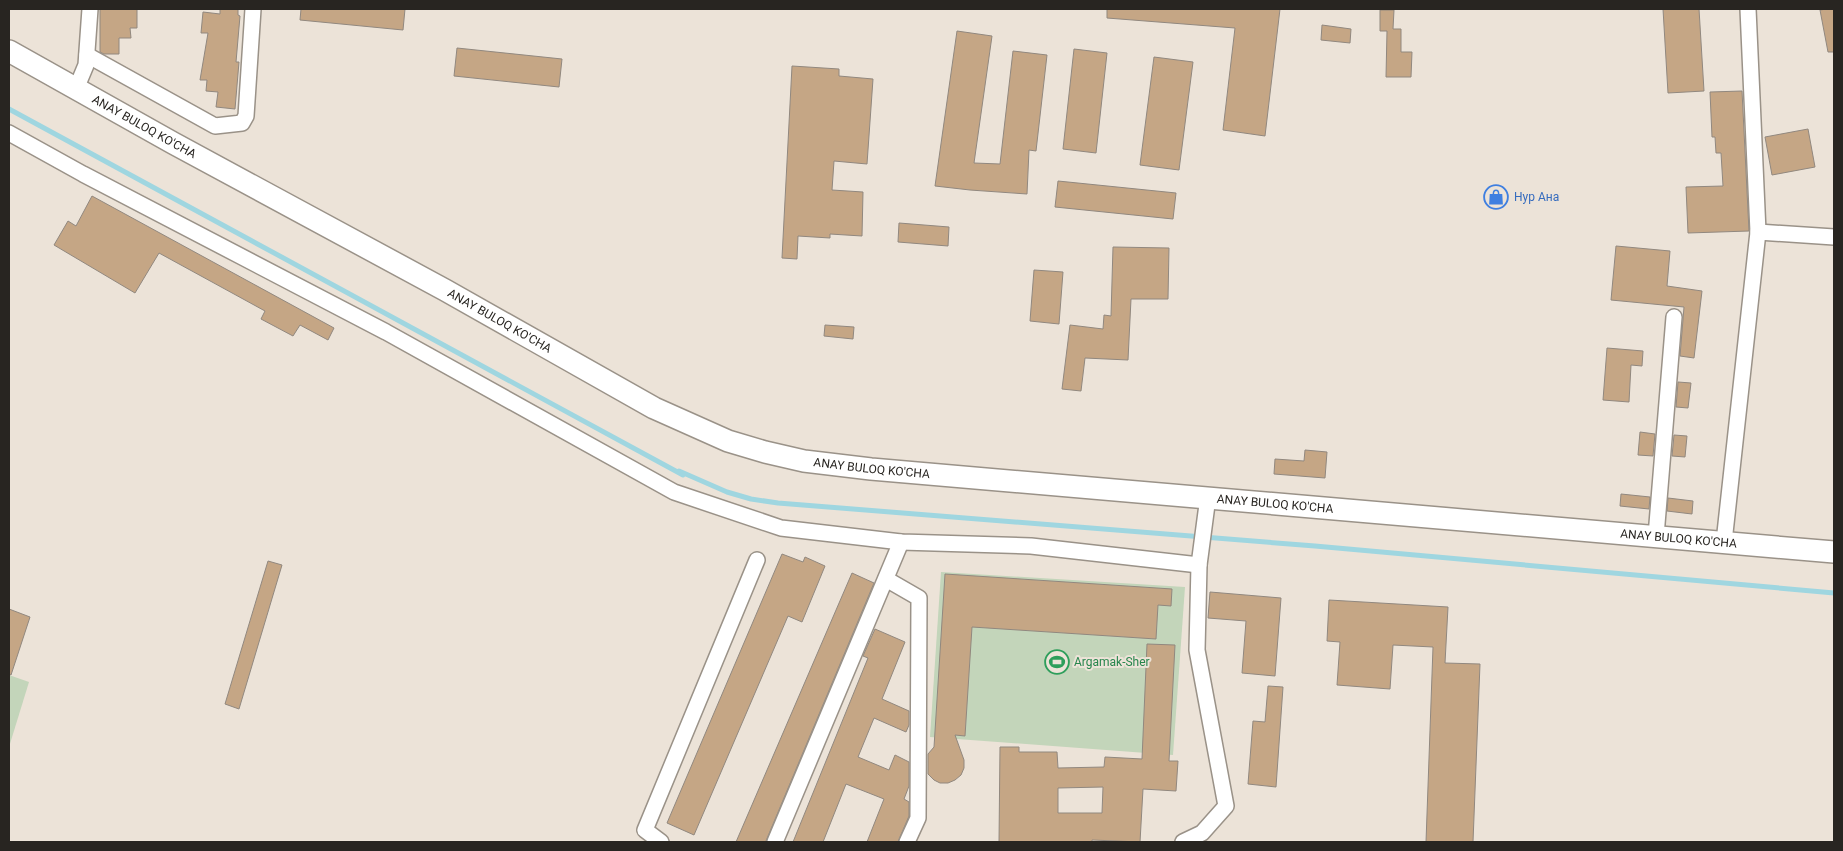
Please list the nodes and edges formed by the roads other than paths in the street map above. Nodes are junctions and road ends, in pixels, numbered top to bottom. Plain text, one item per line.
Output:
1 (90, 9) edge
2 (253, 9) edge
3 (1748, 9) edge
4 (9, 51) edge
5 (87, 56) junction
6 (76, 89) junction
7 (9, 133) edge
8 (1758, 232) junction
9 (1834, 237) edge
10 (1674, 317) dead end
11 (1208, 497) junction
12 (1656, 536) junction
13 (901, 542) junction
14 (1724, 542) junction
15 (1834, 552) edge
16 (758, 560) dead end
17 (1199, 565) junction
18 (886, 579) junction
19 (661, 842) edge
20 (775, 842) edge
21 (907, 842) edge
22 (1183, 842) edge

1 - 5 street
2 - 5 street
3 - 8 street
4 - 6 main road, ANAY BULOQ KO'CHA
5 - 6 street
6 - 11 main road, ANAY BULOQ KO'CHA
7 - 13 street
8 - 9 street
8 - 14 street
10 - 12 street
11 - 12 main road, ANAY BULOQ KO'CHA
11 - 17 street
12 - 14 main road, ANAY BULOQ KO'CHA
13 - 17 street
13 - 18 street
14 - 15 main road, ANAY BULOQ KO'CHA
16 - 19 street
17 - 22 street
18 - 20 street
18 - 21 street

